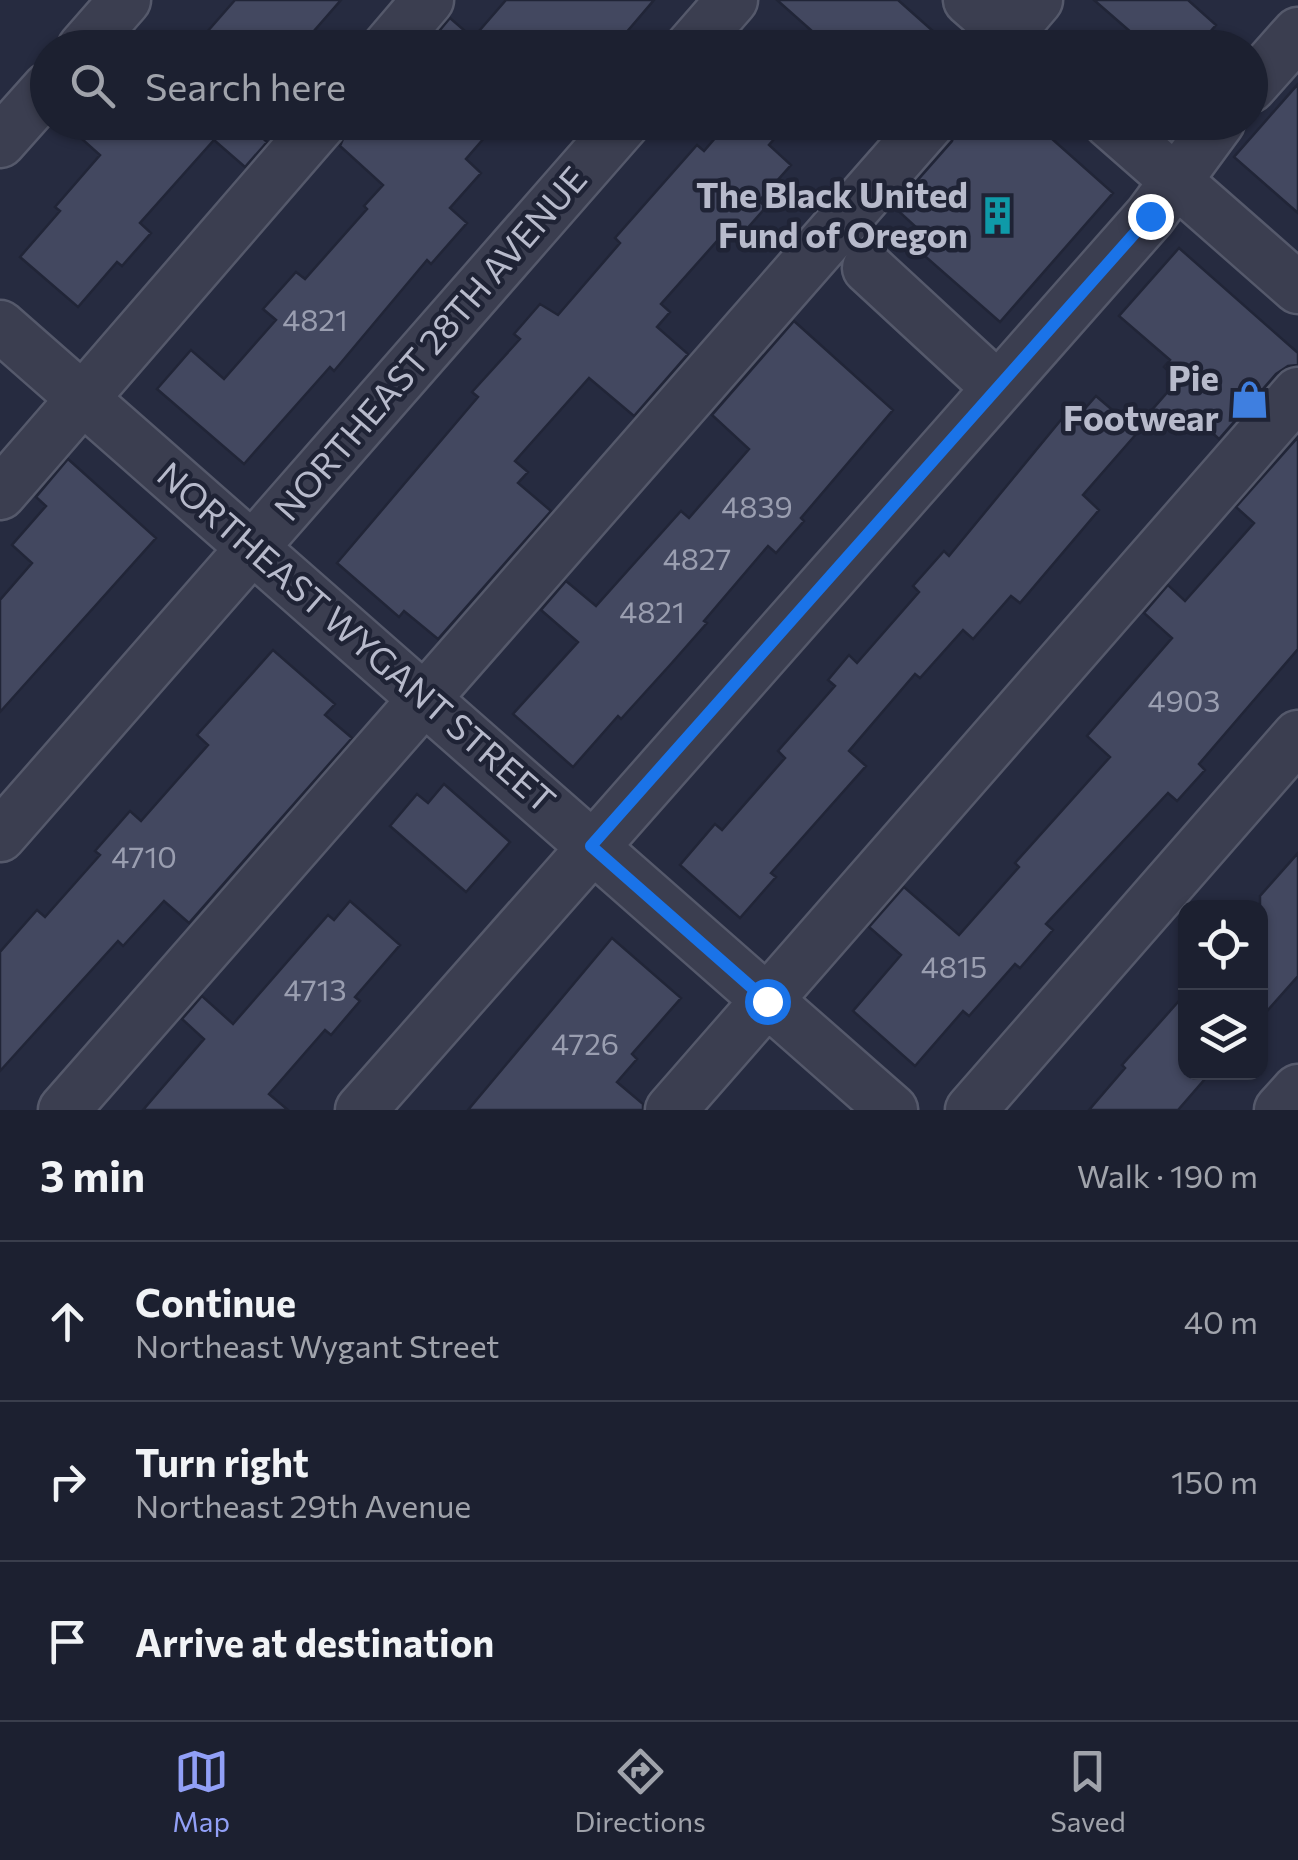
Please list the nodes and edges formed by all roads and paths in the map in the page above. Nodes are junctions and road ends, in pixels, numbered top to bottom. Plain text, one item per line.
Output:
1 (125, 0) edge
2 (428, 0) edge
3 (732, 0) edge
4 (970, 0) edge
5 (99, 30) edge
6 (402, 30) edge
7 (706, 30) edge
8 (1013, 30) edge
9 (1298, 34) edge
10 (1268, 67) edge
11 (30, 108) edge
12 (307, 140) edge
13 (609, 140) edge
14 (914, 140) edge
15 (1129, 140) edge
16 (1205, 140) edge
17 (0, 142) edge
18 (1175, 180) junction
19 (868, 268) dead end
20 (1298, 288) edge
21 (0, 326) edge
22 (998, 388) junction
23 (1298, 394) edge
24 (84, 400) junction
25 (0, 494) edge
26 (252, 548) junction
27 (424, 697) junction
28 (1298, 736) edge
29 (0, 836) edge
30 (591, 846) junction
31 (767, 1001) junction
32 (1298, 1090) edge
33 (64, 1110) edge
34 (361, 1110) edge
35 (671, 1110) edge
36 (892, 1110) edge
37 (971, 1110) edge
38 (1280, 1110) edge

1 - 5 street
2 - 6 street
3 - 7 street
4 - 8 street
9 - 10 street
11 - 17 street
12 - 24 street
13 - 26 street, NORTHEAST 28TH AVENUE
14 - 27 street
15 - 18 street
16 - 18 street
18 - 20 street
18 - 22 street
19 - 22 street
21 - 24 street, NORTHEAST WYGANT STREET
22 - 30 street
23 - 31 street
24 - 25 street
24 - 26 street, NORTHEAST WYGANT STREET
26 - 27 street, NORTHEAST WYGANT STREET
26 - 29 street, NORTHEAST 28TH AVENUE
27 - 30 street, NORTHEAST WYGANT STREET
27 - 33 street
28 - 37 street
30 - 31 street, NORTHEAST WYGANT STREET
30 - 34 street
31 - 35 street
31 - 36 street, NORTHEAST WYGANT STREET
32 - 38 street

